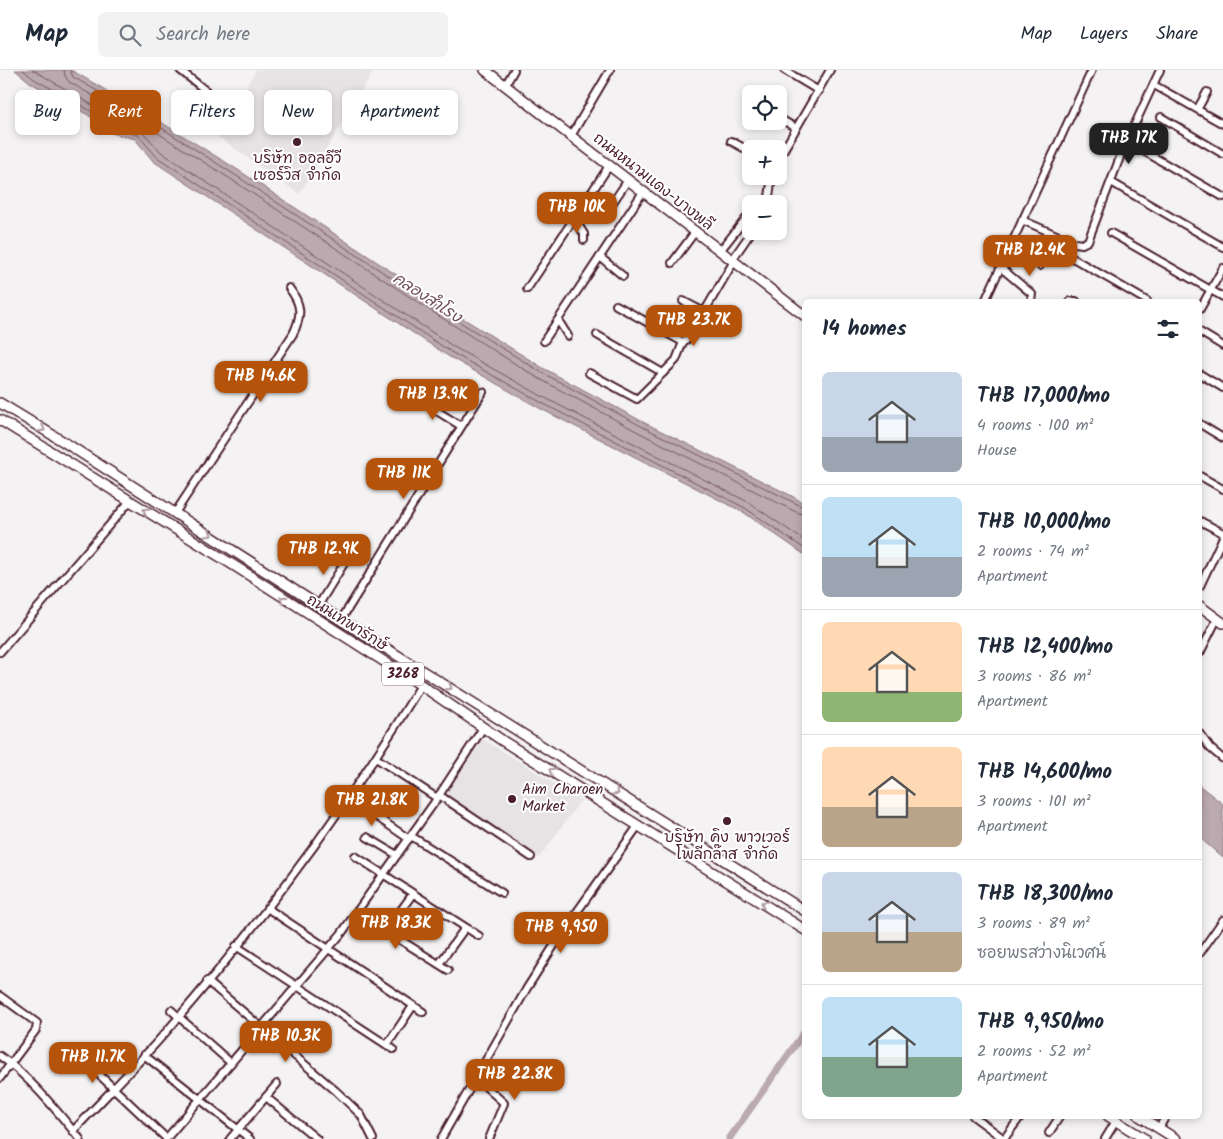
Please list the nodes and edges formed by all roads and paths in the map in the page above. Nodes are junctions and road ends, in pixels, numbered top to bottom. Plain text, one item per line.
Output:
1 (180, 70) edge
2 (485, 70) edge
3 (514, 70) edge
4 (610, 70) edge
5 (784, 70) edge
6 (830, 70) edge
7 (1092, 70) edge
8 (1160, 70) edge
9 (1154, 85) junction
10 (505, 86) junction
11 (205, 90) edge
12 (818, 90) junction
13 (1207, 92) dead end
14 (1198, 108) junction
15 (1161, 117) dead end
16 (787, 123) edge
17 (1223, 124) edge
18 (796, 128) junction
19 (571, 136) junction
20 (731, 141) dead end
21 (787, 144) edge
22 (742, 147) edge
23 (1140, 149) dead end
24 (1223, 154) edge
25 (609, 166) junction
26 (628, 180) junction
27 (1111, 182) junction
28 (643, 192) junction
29 (1223, 197) edge
30 (607, 211) dead end
31 (574, 218) junction
32 (1022, 220) junction
33 (742, 224) edge
34 (695, 232) junction
35 (1111, 233) dead end
36 (584, 240) dead end
37 (746, 240) edge
38 (1012, 241) junction
39 (1223, 247) edge
40 (720, 252) junction
41 (600, 257) junction
42 (1071, 257) dead end
43 (733, 261) junction
44 (672, 264) dead end
45 (1040, 266) dead end
46 (1000, 267) junction
47 (1223, 268) edge
48 (623, 276) dead end
49 (289, 288) dead end
50 (527, 289) dead end
51 (1211, 290) junction
52 (1223, 297) edge
53 (986, 299) edge
54 (1031, 299) edge
55 (1144, 299) edge
56 (683, 301) dead end
57 (616, 305) dead end
58 (1202, 305) edge
59 (704, 312) junction
60 (802, 314) edge
61 (558, 320) junction
62 (1202, 333) edge
63 (597, 335) dead end
64 (568, 336) dead end
65 (544, 341) dead end
66 (683, 342) junction
67 (1223, 346) edge
68 (589, 373) dead end
69 (663, 373) junction
70 (1202, 375) edge
71 (1223, 388) edge
72 (483, 392) dead end
73 (416, 398) dead end
74 (0, 403) edge
75 (14, 412) junction
76 (3, 422) edge
77 (1202, 425) edge
78 (462, 426) junction
79 (1223, 438) edge
80 (1202, 477) edge
81 (1223, 489) edge
82 (130, 501) junction
83 (175, 513) junction
84 (1202, 522) edge
85 (1223, 533) edge
86 (1223, 537) edge
87 (348, 557) dead end
88 (1202, 582) edge
89 (318, 606) junction
90 (1202, 608) edge
91 (341, 620) junction
92 (1220, 621) edge
93 (1202, 650) edge
94 (0, 652) edge
95 (421, 685) junction
96 (483, 728) junction
97 (1202, 737) edge
98 (376, 758) junction
99 (1223, 758) edge
100 (348, 797) junction
101 (438, 797) junction
102 (638, 826) junction
103 (367, 837) dead end
104 (410, 837) junction
105 (397, 855) junction
106 (354, 856) dead end
107 (531, 857) dead end
108 (382, 876) junction
109 (502, 893) dead end
110 (412, 895) junction
111 (267, 908) junction
112 (802, 908) edge
113 (402, 910) dead end
114 (356, 912) junction
115 (1223, 920) edge
116 (465, 928) junction
117 (802, 928) edge
118 (479, 936) dead end
119 (236, 946) junction
120 (327, 950) junction
121 (1202, 950) edge
122 (440, 964) junction
123 (448, 970) dead end
124 (207, 981) junction
125 (297, 985) junction
126 (0, 996) edge
127 (414, 1006) junction
128 (171, 1010) dead end
129 (423, 1012) dead end
130 (178, 1017) junction
131 (261, 1028) junction
132 (387, 1045) junction
133 (393, 1049) dead end
134 (144, 1055) junction
135 (0, 1056) edge
136 (231, 1063) junction
137 (11, 1064) junction
138 (88, 1064) dead end
139 (0, 1078) edge
140 (476, 1078) junction
141 (277, 1084) dead end
142 (113, 1088) junction
143 (266, 1097) junction
144 (199, 1099) junction
145 (977, 1119) edge
146 (1019, 1119) edge
147 (1058, 1119) edge
148 (1113, 1119) edge
149 (1144, 1119) edge
150 (1164, 1119) edge
151 (1116, 1121) junction
152 (1159, 1128) junction
153 (239, 1129) junction
154 (73, 1131) junction
155 (1049, 1133) dead end
156 (80, 1139) edge
157 (166, 1139) edge
158 (230, 1139) edge
159 (250, 1139) edge
160 (318, 1139) edge
161 (373, 1139) edge
162 (441, 1139) edge
163 (489, 1139) edge
164 (1004, 1139) edge
165 (1105, 1139) edge
166 (1145, 1139) edge
167 (1176, 1139) edge

1 - 11 street
2 - 10 main road, ถนนหนามแดง-บางพลี
3 - 10 street
4 - 19 street
5 - 12 street
6 - 12 street
7 - 32 street
8 - 9 street
9 - 14 street
9 - 27 street
10 - 19 main road, ถนนหนามแดง-บางพลี
12 - 18 street
13 - 14 street
14 - 17 street
15 - 24 street
16 - 18 street
18 - 21 street
19 - 25 main road, ถนนหนามแดง-บางพลี
20 - 22 street
23 - 29 street
25 - 26 main road, ถนนหนามแดง-บางพลี
25 - 31 street
26 - 28 main road, ถนนหนามแดง-บางพลี
26 - 30 street
27 - 32 street
27 - 39 street
28 - 34 main road, ถนนหนามแดง-บางพลี
28 - 41 street
31 - 36 street
31 - 50 street
32 - 38 street
33 - 40 street
34 - 40 main road, ถนนหนามแดง-บางพลี
34 - 44 street
35 - 51 street
37 - 43 street
38 - 45 street
38 - 46 street
40 - 43 main road, ถนนหนามแดง-บางพลี
41 - 48 street
41 - 61 street
42 - 55 street
43 - 59 street
43 - 60 main road, ถนนหนามแดง-บางพลี
46 - 53 street
46 - 54 street
47 - 51 street
49 - 83 street
51 - 52 street
51 - 58 street
56 - 59 street
57 - 66 street
59 - 66 street
61 - 64 street
61 - 65 street
62 - 67 street
63 - 69 street
66 - 69 street
68 - 69 street
70 - 71 street
72 - 78 street
73 - 78 street
74 - 75 main road, ถนนเทพารักษ์ / 3268
75 - 76 main road
75 -> 83 main road, ถนนเทพารักษ์ / 3268
76 - 82 main road, ถนนเทพารักษ์ / 3268
77 - 79 street
78 - 91 street
80 - 81 street
82 - 94 street
95 -> 82 main road, ถนนเทพารักษ์ / 3268
83 -> 89 main road, ถนนเทพารักษ์ / 3268
84 - 85 street
86 - 88 street
87 - 89 street
89 - 91 main road, ถนนเทพารักษ์ / 3268
90 - 92 main road
91 -> 112 main road, ถนนเทพารักษ์ / 3268
92 - 93 street
95 - 96 main road, ถนนเทพารักษ์ / 3268
95 - 98 street
96 - 101 street
102 -> 96 main road, ถนนเทพารักษ์ / 3268
97 - 99 street
98 - 100 street
98 - 101 street
100 - 104 street
100 - 111 street
101 - 104 street
101 - 107 street
117 -> 102 main road, ถนนเทพารักษ์ / 3268
102 - 140 street
103 - 105 street
104 - 105 street
104 - 109 street
105 - 108 street
106 - 108 street
108 - 110 street
108 - 114 street
110 - 113 street
110 - 116 street
111 - 119 street
111 - 120 street
114 - 120 street
114 - 122 street
115 - 121 street
116 - 118 street
116 - 122 street
119 - 124 street
119 - 125 street
120 - 125 street
120 - 127 street
122 - 123 street
124 - 130 street
124 - 131 street
125 - 131 street
125 - 132 street
126 - 137 street
127 - 129 street
127 - 132 street
128 - 130 street
130 - 134 street
130 - 136 street
131 - 136 street
131 - 161 street
132 - 133 street
134 - 142 street
134 - 144 street
135 - 137 street
136 - 144 street
137 - 139 street
137 - 154 street
138 - 142 street
140 - 162 street
140 - 163 street
141 - 143 street
142 - 154 street
142 - 157 street
143 - 153 street
143 - 160 street
144 - 153 street
144 - 157 street
145 - 164 street
146 - 164 street
147 - 155 street
148 - 151 main road
149 - 152 main road
150 - 152 street
151 - 165 street
151 - 166 main road
152 - 167 main road
153 - 158 street
153 - 159 street
154 - 156 street

